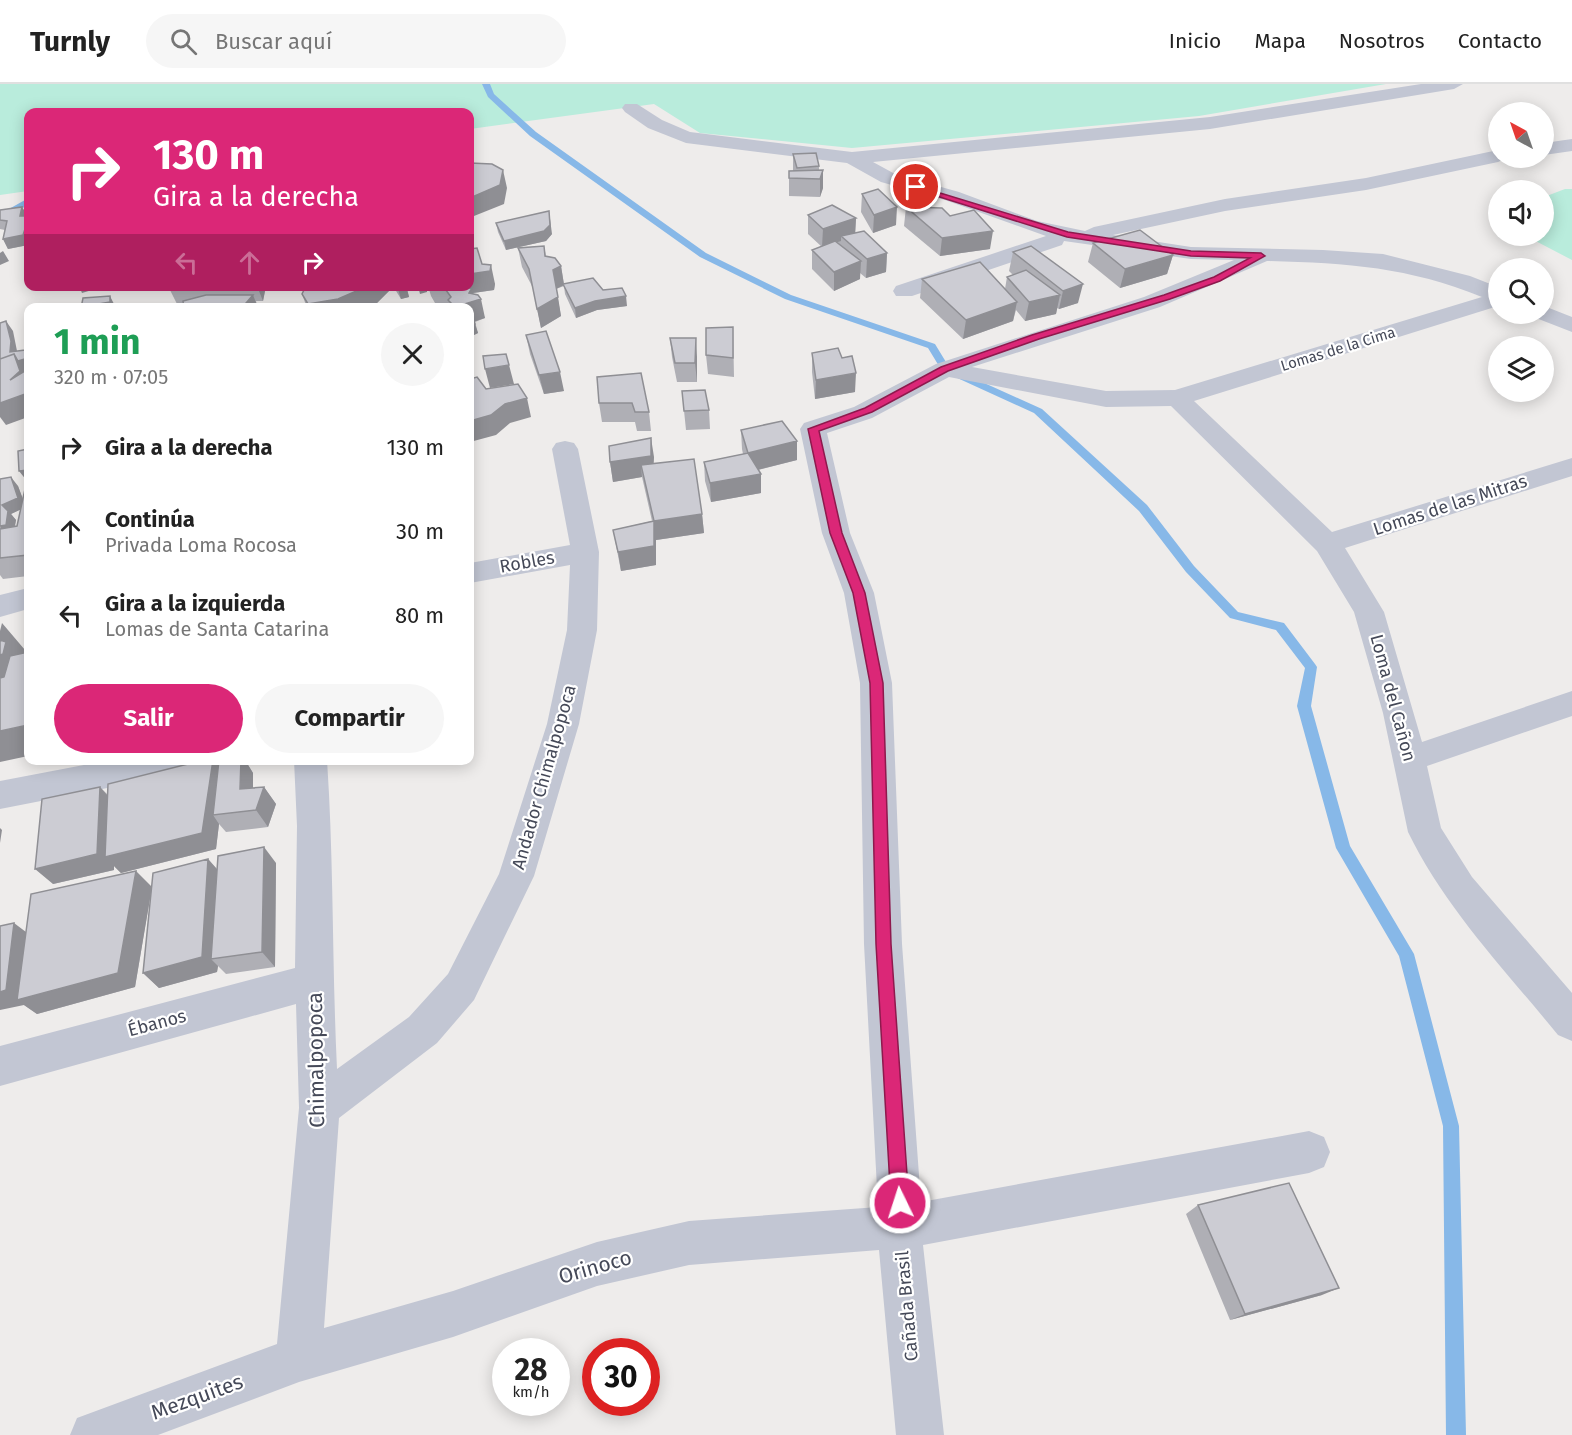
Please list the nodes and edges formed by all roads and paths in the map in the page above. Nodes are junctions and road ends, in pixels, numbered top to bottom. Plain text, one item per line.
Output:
1 (1454, 84) edge
2 (631, 108) dead end
3 (1572, 145) edge
4 (1554, 148) edge
5 (852, 158) junction
6 (1488, 158) edge
7 (1074, 236) junction
8 (1261, 256) junction
9 (904, 291) dead end
10 (1488, 293) edge
11 (1488, 300) edge
12 (1554, 317) edge
13 (1572, 325) edge
14 (945, 369) junction
15 (1177, 398) junction
16 (565, 449) dead end
17 (1572, 467) edge
18 (1328, 544) junction
19 (585, 552) junction
20 (474, 572) edge
21 (24, 600) edge
22 (0, 606) edge
23 (1572, 703) edge
24 (1410, 759) junction
25 (158, 765) edge
26 (310, 765) edge
27 (0, 795) edge
28 (314, 981) junction
29 (1572, 1022) edge
30 (0, 1066) edge
31 (320, 1108) junction
32 (1309, 1152) dead end
33 (901, 1227) junction
34 (299, 1359) junction
35 (94, 1435) edge
36 (920, 1435) edge

1 - 5 street
2 - 5 street
3 - 4 street
5 - 7 street
6 - 7 street
7 - 8 street
7 - 9 street
8 - 10 street
8 - 14 street
11 - 15 street, Lomas de la Cima
12 - 13 street
14 - 15 street, Lomas de la Cima
14 - 33 street, Cañada Brasil
15 - 18 street, Loma del Cañon
16 - 19 street, Andador Chimalpopoca
17 - 18 street, Lomas de las Mitras
18 - 24 street, Loma del Cañon
19 - 20 street, Robles
19 - 31 street, Andador Chimalpopoca
21 - 22 street
23 - 24 street
24 - 29 street, Loma del Cañon
25 - 27 street
26 - 28 street, Chimalpopoca
28 - 30 street, Ébanos
28 - 31 street, Chimalpopoca
31 - 34 street, Chimalpopoca
32 - 33 street, Orinoco
33 - 34 street, Orinoco
33 - 36 street, Cañada Brasil
34 - 35 street, Mezquites

